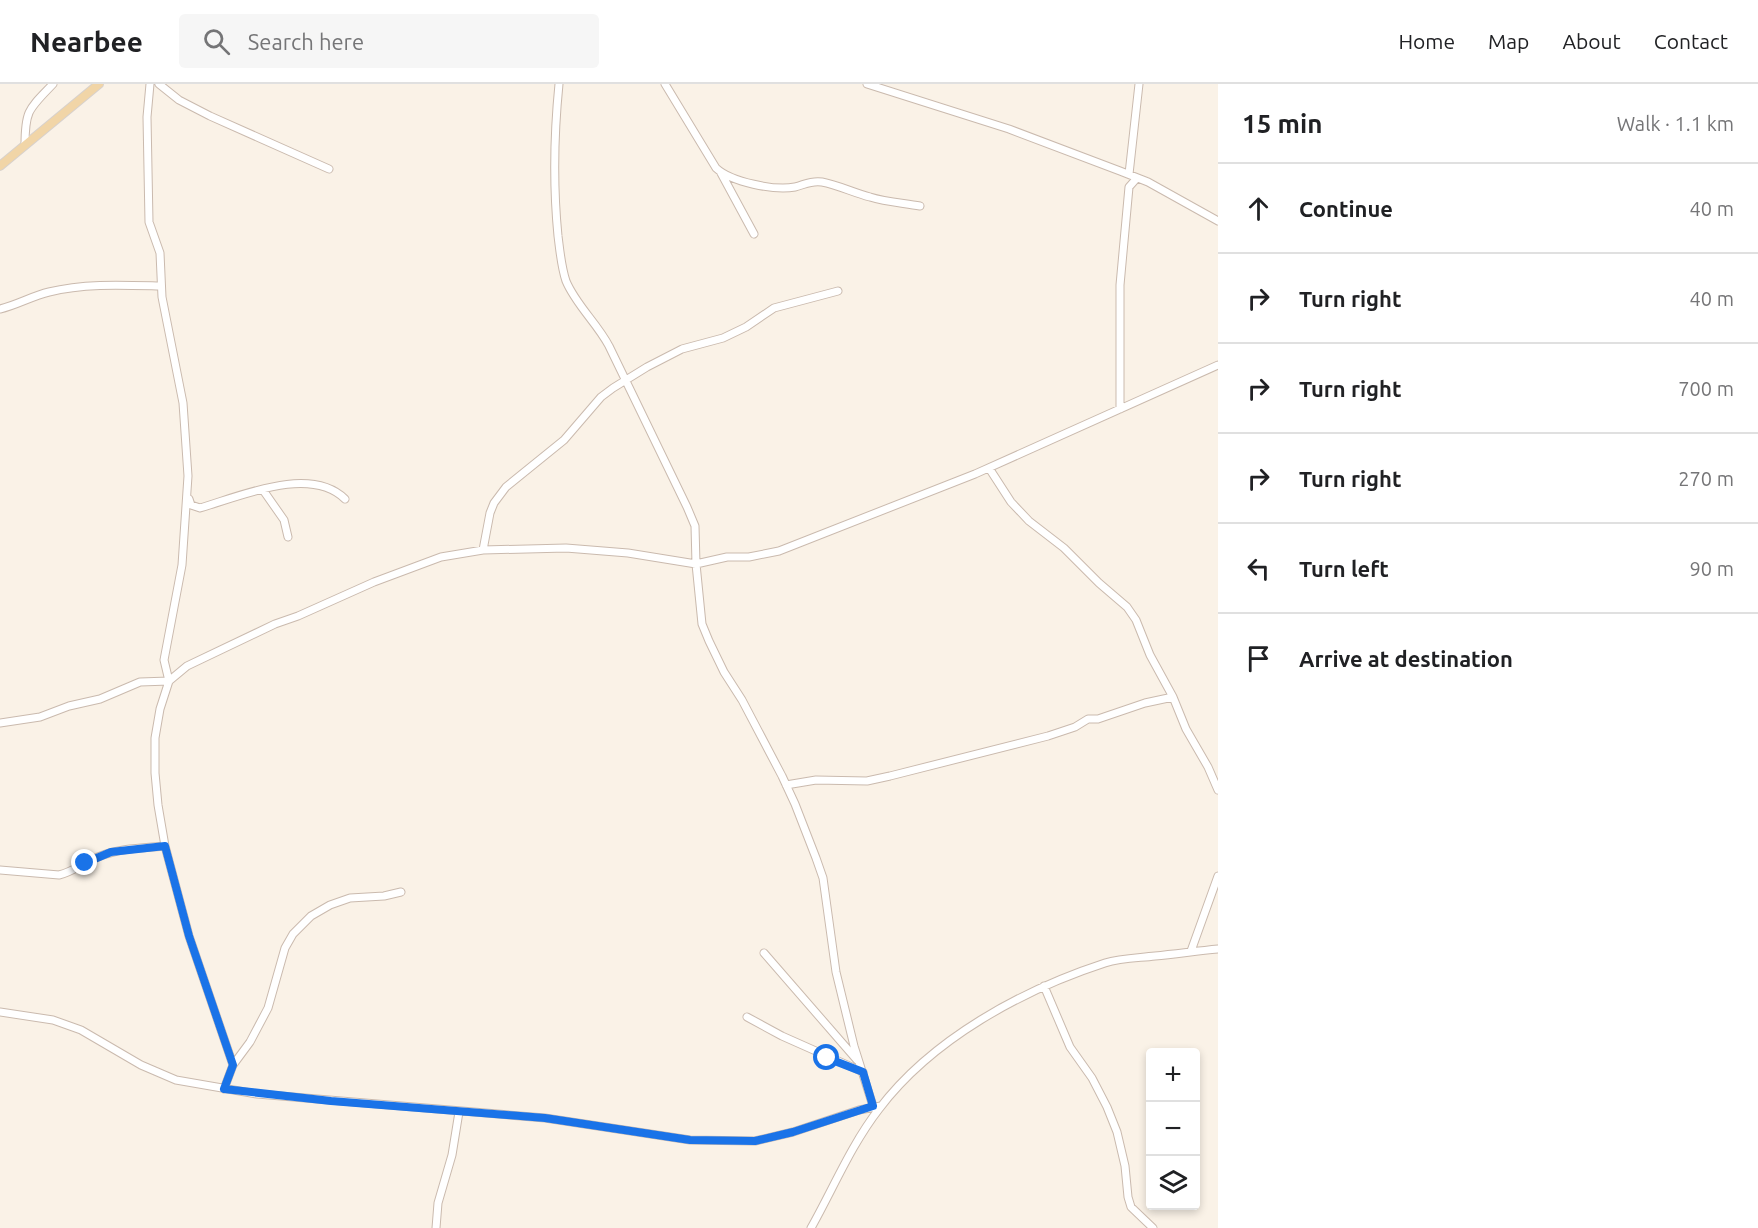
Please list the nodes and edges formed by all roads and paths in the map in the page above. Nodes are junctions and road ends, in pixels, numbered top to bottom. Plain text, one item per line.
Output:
1 (52, 84) edge
2 (99, 84) edge
3 (150, 84) edge
4 (159, 84) edge
5 (559, 84) edge
6 (665, 84) edge
7 (867, 84) edge
8 (1138, 84) edge
9 (25, 146) junction
10 (0, 166) edge
11 (329, 169) dead end
12 (1120, 171) junction
13 (721, 173) junction
14 (1129, 174) junction
15 (1137, 178) junction
16 (1129, 187) junction
17 (920, 206) dead end
18 (1218, 221) edge
19 (754, 234) dead end
20 (160, 286) junction
21 (838, 291) dead end
22 (0, 309) edge
23 (1218, 364) edge
24 (625, 381) junction
25 (1120, 409) junction
26 (989, 468) junction
27 (263, 490) junction
28 (188, 497) junction
29 (345, 498) dead end
30 (288, 537) dead end
31 (483, 550) junction
32 (696, 564) junction
33 (169, 681) junction
34 (1173, 697) junction
35 (0, 723) edge
36 (786, 785) junction
37 (1218, 790) edge
38 (165, 846) junction
39 (0, 870) edge
40 (1218, 876) edge
41 (401, 892) dead end
42 (1218, 949) edge
43 (1191, 951) junction
44 (764, 953) dead end
45 (1044, 986) junction
46 (0, 1012) edge
47 (747, 1017) dead end
48 (859, 1062) junction
49 (233, 1065) junction
50 (863, 1072) junction
51 (224, 1089) junction
52 (877, 1106) junction
53 (459, 1112) junction
54 (436, 1228) edge
55 (810, 1228) edge
56 (1153, 1228) edge

1 - 9 street
2 - 9 main road
3 - 20 street
4 - 11 street
5 - 24 street
6 - 13 street
7 - 12 street
8 - 14 street
9 - 10 main road
12 - 14 street
12 - 16 street
13 - 17 street
13 - 19 street
14 - 15 street
15 - 16 street
15 - 18 street
16 - 25 street
20 - 22 street
20 - 28 street
21 - 24 street
23 - 25 street
24 - 31 street
24 - 32 street
25 - 26 street
26 - 32 street
26 - 34 street
27 - 28 street
27 - 29 street
27 - 30 street
28 - 33 street
31 - 32 street
31 - 33 street
32 - 36 street
33 - 35 street
33 - 38 street
34 - 36 street
34 - 37 street
36 - 48 street
38 - 39 street
38 - 49 street
40 - 43 street
41 - 49 street
42 - 43 street
43 - 45 street
44 - 48 street
45 - 52 street
45 - 56 street
46 - 51 street
47 - 50 street
48 - 50 street
49 - 51 street
50 - 52 street
51 - 53 street
52 - 53 street
52 - 55 street
53 - 54 street

